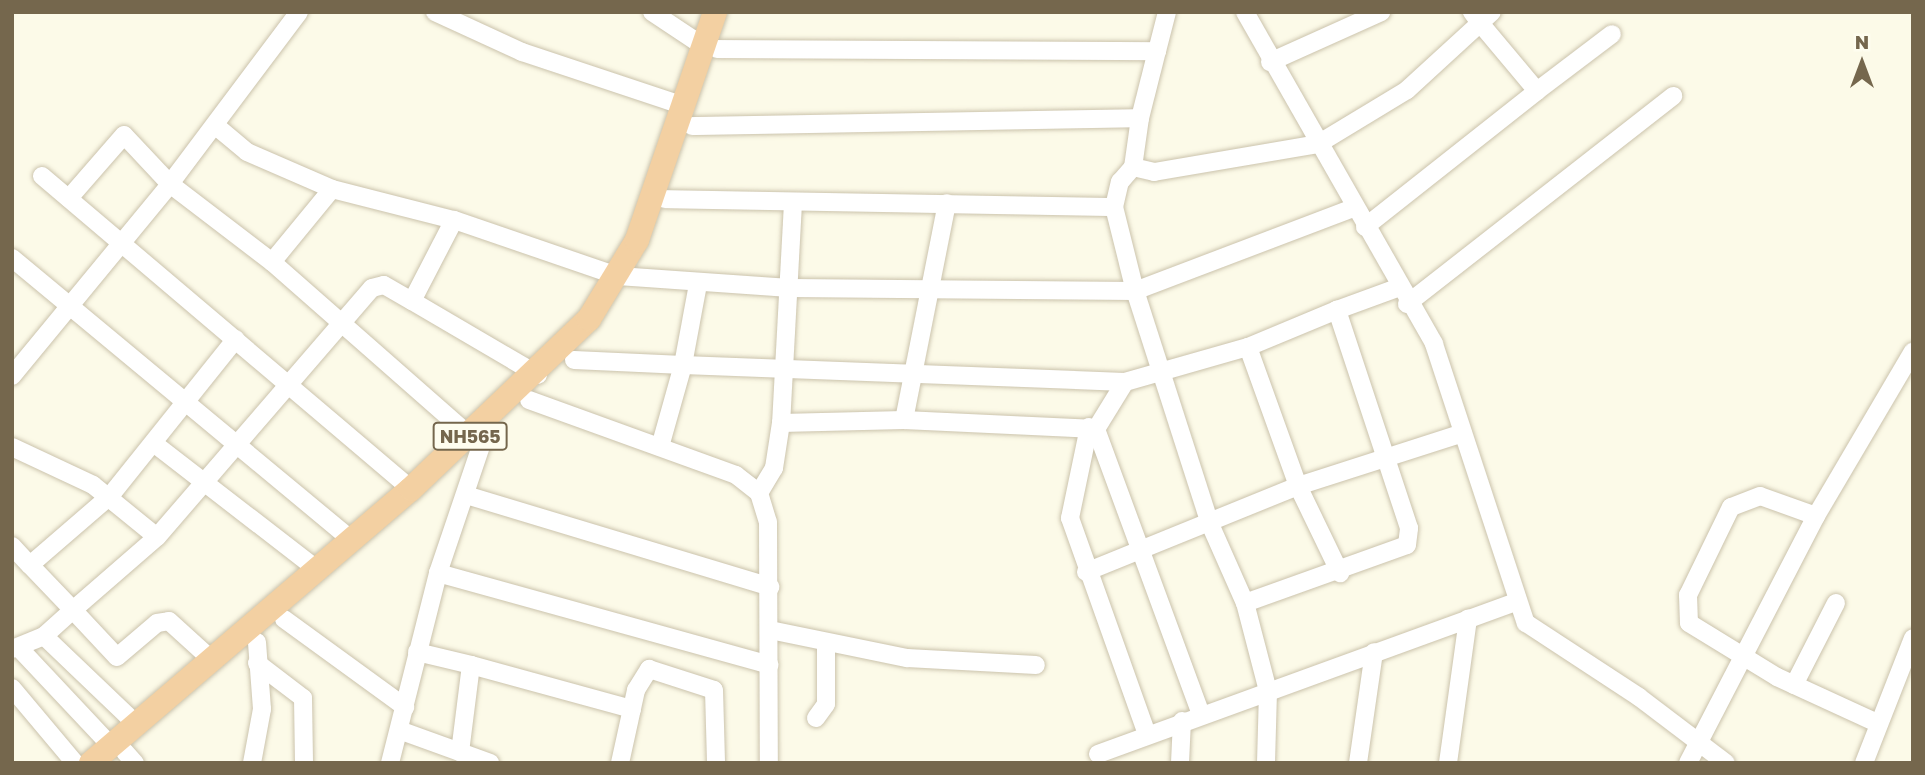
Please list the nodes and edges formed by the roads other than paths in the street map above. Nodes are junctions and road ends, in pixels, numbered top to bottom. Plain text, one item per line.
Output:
1 (299, 12) edge
2 (435, 12) edge
3 (652, 12) edge
4 (715, 12) edge
5 (729, 12) edge
6 (1167, 12) edge
7 (1245, 12) edge
8 (1381, 12) edge
9 (1481, 16) edge
10 (1612, 34) dead end
11 (710, 48) junction
12 (1157, 51) junction
13 (1270, 62) junction
14 (1537, 91) junction
15 (1673, 96) dead end
16 (688, 116) junction
17 (1139, 118) junction
18 (216, 126) junction
19 (1318, 144) junction
20 (1133, 167) junction
21 (41, 176) dead end
22 (170, 184) junction
23 (332, 189) junction
24 (69, 198) junction
25 (665, 199) junction
26 (793, 203) junction
27 (947, 203) junction
28 (1114, 207) junction
29 (1354, 208) junction
30 (454, 220) junction
31 (1365, 227) junction
32 (121, 242) junction
33 (12, 258) edge
34 (272, 262) junction
35 (625, 277) junction
36 (698, 284) junction
37 (790, 288) junction
38 (1397, 288) junction
39 (929, 289) junction
40 (1135, 291) junction
41 (412, 301) junction
42 (1407, 304) junction
43 (67, 306) junction
44 (1336, 310) junction
45 (342, 321) junction
46 (236, 339) junction
47 (1248, 346) junction
48 (1913, 351) edge
49 (574, 360) junction
50 (683, 365) junction
51 (784, 369) junction
52 (915, 371) junction
53 (538, 375) junction
54 (12, 376) edge
55 (1160, 376) junction
56 (288, 382) junction
57 (1125, 382) junction
58 (529, 400) junction
59 (186, 404) junction
60 (904, 420) junction
61 (781, 423) junction
62 (1093, 428) junction
63 (1463, 433) junction
64 (477, 438) junction
65 (234, 444) junction
66 (156, 445) junction
67 (12, 447) edge
68 (660, 447) junction
69 (1386, 457) junction
70 (206, 483) junction
71 (1298, 486) junction
72 (411, 489) junction
73 (759, 493) junction
74 (466, 495) junction
75 (110, 496) junction
76 (1816, 516) junction
77 (1210, 524) junction
78 (157, 537) junction
79 (353, 541) junction
80 (12, 546) edge
81 (1141, 551) junction
82 (30, 565) junction
83 (318, 570) junction
84 (1086, 572) junction
85 (438, 573) junction
86 (1340, 573) junction
87 (770, 587) junction
88 (1518, 601) junction
89 (1245, 603) junction
90 (1836, 603) dead end
91 (73, 610) junction
92 (1468, 618) junction
93 (284, 619) junction
94 (770, 630) junction
95 (44, 636) junction
96 (1913, 638) edge
97 (826, 642) junction
98 (16, 649) edge
99 (417, 652) junction
100 (1374, 652) junction
101 (257, 653) junction
102 (117, 657) junction
103 (212, 660) junction
104 (1746, 660) junction
105 (471, 665) junction
106 (769, 665) junction
107 (1036, 665) dead end
108 (93, 680) junction
109 (1794, 685) junction
110 (12, 688) edge
111 (1268, 691) junction
112 (405, 707) junction
113 (632, 709) junction
114 (1201, 714) junction
115 (816, 718) dead end
116 (1182, 721) junction
117 (1879, 724) junction
118 (137, 725) junction
119 (399, 730) junction
120 (1147, 734) junction
121 (1702, 745) junction
122 (460, 752) junction
123 (1098, 754) dead end
124 (121, 756) edge
125 (252, 762) edge
126 (75, 763) edge
127 (91, 763) edge
128 (304, 763) edge
129 (390, 763) edge
130 (490, 763) edge
131 (620, 763) edge
132 (716, 763) edge
133 (769, 763) edge
134 (1180, 763) edge
135 (1266, 763) edge
136 (1358, 763) edge
137 (1448, 763) edge
138 (1688, 763) edge
139 (1726, 763) edge
140 (1864, 763) edge

1 - 18 street
2 - 16 street
3 - 11 street
4 - 11 highway, NH565
5 - 11 highway, NH565
6 - 12 street
7 - 13 street
8 - 13 street
9 - 14 street
9 - 19 street
10 - 14 street
11 - 12 street
11 - 16 highway, NH565
12 - 17 street
13 - 19 street
14 - 31 street
15 - 42 street
16 - 17 street
16 - 25 highway, NH565
16 - 35 highway, NH565
17 - 20 street
18 - 22 street
18 - 23 street
19 - 20 street
19 - 29 street
20 - 28 street
21 - 24 street
22 - 24 street
22 - 32 street
22 - 34 street
23 - 30 street
23 - 34 street
24 - 32 street
25 - 26 street
25 - 35 highway, NH565
26 - 27 street
26 - 37 street
27 - 28 street
27 - 39 street
28 - 40 street
29 - 31 street
29 - 40 street
30 - 35 street
30 - 41 street
31 - 38 street
32 - 43 street
32 - 46 street
33 - 43 street
34 - 45 street
35 - 36 street
35 - 49 highway, NH565
35 - 53 highway, NH565
36 - 37 street
36 - 50 street
37 - 39 street
37 - 51 street
38 - 42 street
38 - 44 street
39 - 40 street
39 - 52 street
40 - 55 street
41 - 45 street
41 - 53 street
42 - 63 street
43 - 54 street
43 - 59 street
44 - 47 street
44 - 69 street
45 - 56 street
45 - 64 street
46 - 56 street
46 - 59 street
47 - 55 street
47 - 71 street
48 - 76 street
49 - 50 street
49 - 58 highway, NH565
50 - 51 street
50 - 68 street
51 - 52 street
51 - 61 street
52 - 57 street
52 - 60 street
53 - 64 highway, NH565
55 - 57 street
55 - 77 street
56 - 65 street
56 - 72 street
57 - 62 street
58 - 64 highway, NH565
58 - 68 street
59 - 65 street
59 - 66 street
60 - 61 street
60 - 62 street
61 - 73 street
62 - 81 street
62 - 84 street
63 - 69 street
63 - 88 street
64 - 72 highway, NH565
64 - 74 street
64 - 93 highway, NH565
65 - 70 street
65 - 79 street
66 - 70 street
66 - 75 street
67 - 75 street
68 - 73 street
69 - 71 street
69 - 86 street
70 - 78 street
70 - 83 street
71 - 77 street
71 - 86 street
72 - 79 highway, NH565
73 - 87 street
74 - 85 street
74 - 87 street
75 - 78 street
75 - 82 street
76 - 104 street
76 - 104 street
77 - 81 street
77 - 89 street
78 - 91 street
79 - 83 highway, NH565
80 - 82 street
81 - 84 street
81 - 114 street
82 - 91 street
83 - 103 highway, NH565
84 - 120 street
85 - 99 street
85 - 106 street
86 - 89 street
87 - 94 street
88 - 92 street
88 - 121 street
89 - 111 street
90 - 109 street
91 - 95 street
91 - 102 street
92 - 100 street
92 - 137 street
93 - 101 highway, NH565
93 - 112 street
94 - 97 street
94 - 106 street
95 - 98 street
95 - 108 street
96 - 117 street
97 - 107 street
97 - 115 street
98 - 124 street
99 - 105 street
99 - 112 street
100 - 111 street
100 - 136 street
101 - 124 highway, NH565
101 - 125 street
101 - 128 street
102 - 103 street
102 - 108 street
103 - 118 highway, NH565
104 - 109 street
104 - 121 street
105 - 113 street
105 - 122 street
106 - 133 street
108 - 118 street
109 - 117 street
110 - 126 street
111 - 114 street
111 - 135 street
112 - 119 street
113 - 131 street
113 - 132 street
114 - 116 street
116 - 120 street
116 - 134 street
117 - 140 street
118 - 124 highway, NH565
119 - 122 street
119 - 129 street
120 - 123 street
121 - 138 street
121 - 139 street
122 - 130 street
124 - 127 highway, NH565

